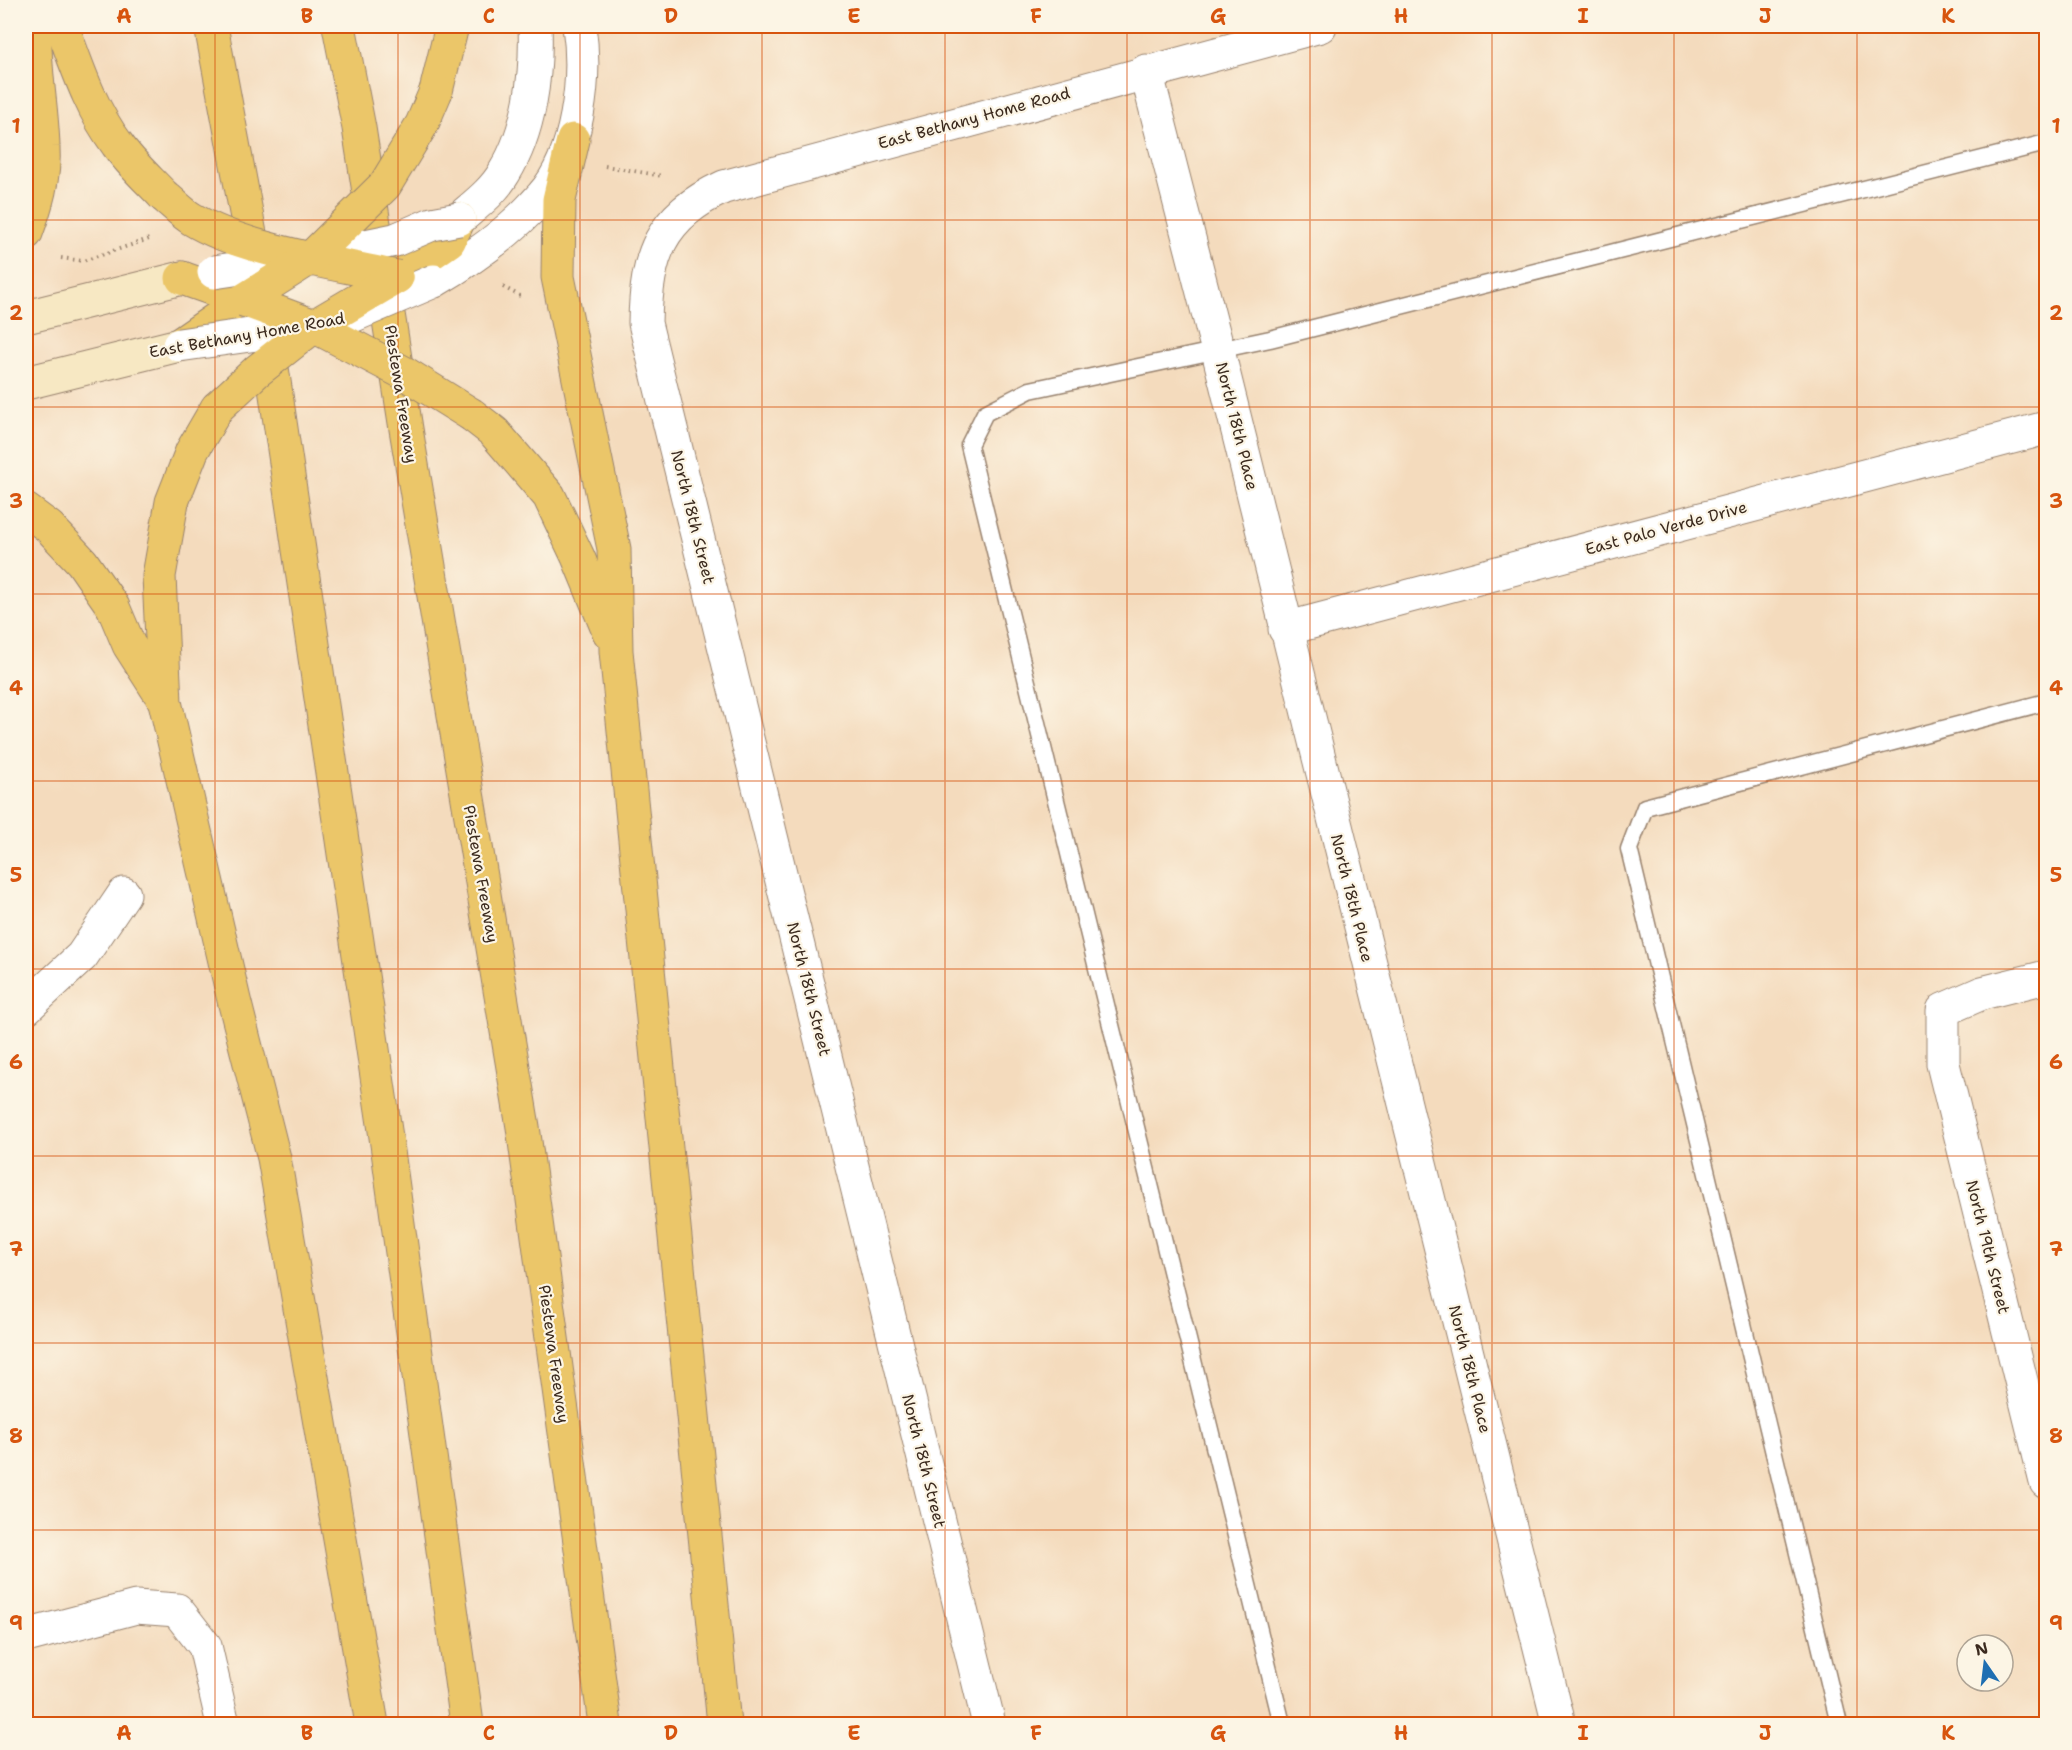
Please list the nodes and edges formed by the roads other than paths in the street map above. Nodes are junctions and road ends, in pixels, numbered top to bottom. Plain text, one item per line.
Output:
1 (36, 26) edge
2 (62, 26) edge
3 (210, 26) edge
4 (339, 26) edge
5 (452, 26) edge
6 (535, 26) edge
7 (579, 26) edge
8 (1320, 26) edge
9 (1146, 71) junction
10 (573, 140) junction
11 (2046, 143) edge
12 (459, 219) junction
13 (26, 234) edge
14 (655, 254) joint
15 (312, 257) junction
16 (397, 277) junction
17 (180, 278) junction
18 (434, 280) junction
19 (244, 300) junction
20 (26, 317) edge
21 (314, 326) junction
22 (179, 345) junction
23 (1218, 351) junction
24 (26, 383) edge
25 (2046, 428) edge
26 (26, 510) edge
27 (1286, 629) junction
28 (616, 651) junction
29 (165, 702) junction
30 (2046, 702) edge
31 (124, 894) dead end
32 (2046, 977) edge
33 (26, 1008) edge
34 (2046, 1482) edge
35 (26, 1636) edge
36 (223, 1725) edge
37 (372, 1725) edge
38 (467, 1725) edge
39 (605, 1725) edge
40 (724, 1725) edge
41 (989, 1725) edge
42 (1282, 1725) edge
43 (1559, 1725) edge
44 (1839, 1725) edge

1 - 13 highway
2 - 15 highway, bridge
3 - 38 highway
4 - 39 highway, Piestewa Freeway
5 - 15 highway, bridge
6 - 12 street
7 - 10 street
8 - 9 street, East Bethany Home Road
9 - 14 street, East Bethany Home Road
9 - 23 street, North 18th Place
10 - 18 street, East Bethany Home Road
10 - 28 highway
11 - 23 lane
12 - 15 street, bridge
12 - 16 highway
14 - 41 street, North 18th Street
15 - 16 highway, bridge
15 - 17 street, bridge
15 - 19 highway, bridge
16 - 18 highway
16 - 21 highway, bridge
17 - 19 highway
17 - 20 main road
18 - 21 street, East Bethany Home Road, bridge
19 - 21 highway, bridge
19 - 22 highway
21 - 22 street, East Bethany Home Road, bridge
21 - 28 highway, bridge
21 - 29 highway, bridge
22 - 24 main road, East Bethany Home Road
23 - 27 street, North 18th Place
23 - 42 lane
25 - 27 street, East Palo Verde Drive
26 - 29 highway
27 - 43 street, North 18th Place
28 - 40 highway
29 - 37 highway
30 - 44 lane
31 - 33 street
32 - 34 street, North 19th Street
35 - 36 street

